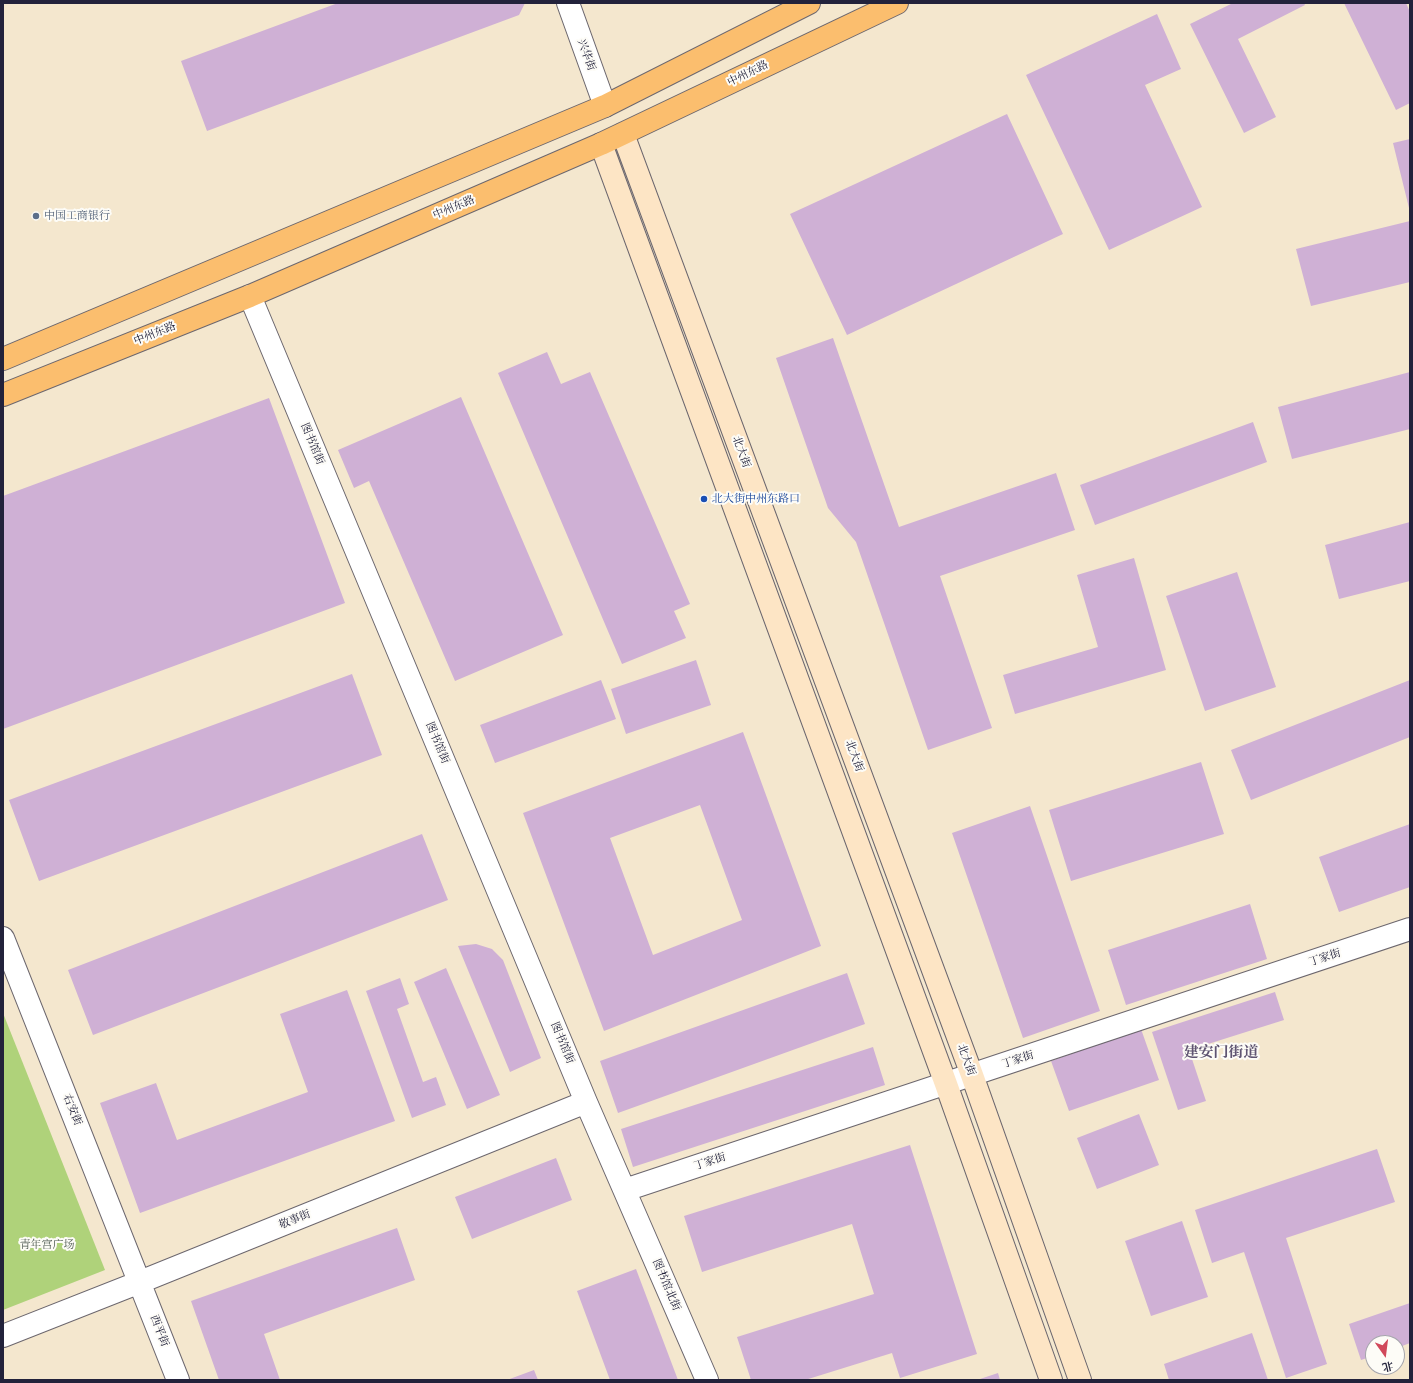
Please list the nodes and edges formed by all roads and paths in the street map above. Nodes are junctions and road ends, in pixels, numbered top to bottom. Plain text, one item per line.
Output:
1 (568, 3) edge
2 (809, 3) edge
3 (897, 3) edge
4 (605, 106) junction
5 (623, 134) junction
6 (601, 144) junction
7 (250, 296) junction
8 (3, 359) edge
9 (3, 395) edge
10 (1410, 929) edge
11 (3, 938) edge
12 (972, 1075) junction
13 (946, 1084) junction
14 (586, 1102) junction
15 (625, 1190) junction
16 (140, 1282) junction
17 (3, 1336) edge
18 (178, 1380) edge
19 (707, 1380) edge
20 (1051, 1380) edge
21 (1080, 1380) edge

1 - 4 street, 兴华街
2 - 4 main road
3 - 5 main road, 中州东路
4 - 8 main road
5 - 6 main road, 中州东路
5 - 12 street, 北大街
6 - 7 main road, 中州东路
6 - 13 street
7 - 9 main road, 中州东路
7 - 14 street, 图书馆街
10 - 12 street, 丁家街
11 - 16 street, 右安街
12 - 13 street, 丁家街
12 - 21 street, 北大街
13 - 15 street, 丁家街
13 - 20 street
14 - 15 street, 图书馆街
14 - 16 street, 敬事街
15 - 19 street, 图书馆北街
16 - 17 street, 敬事街
16 - 18 street, 西平街

